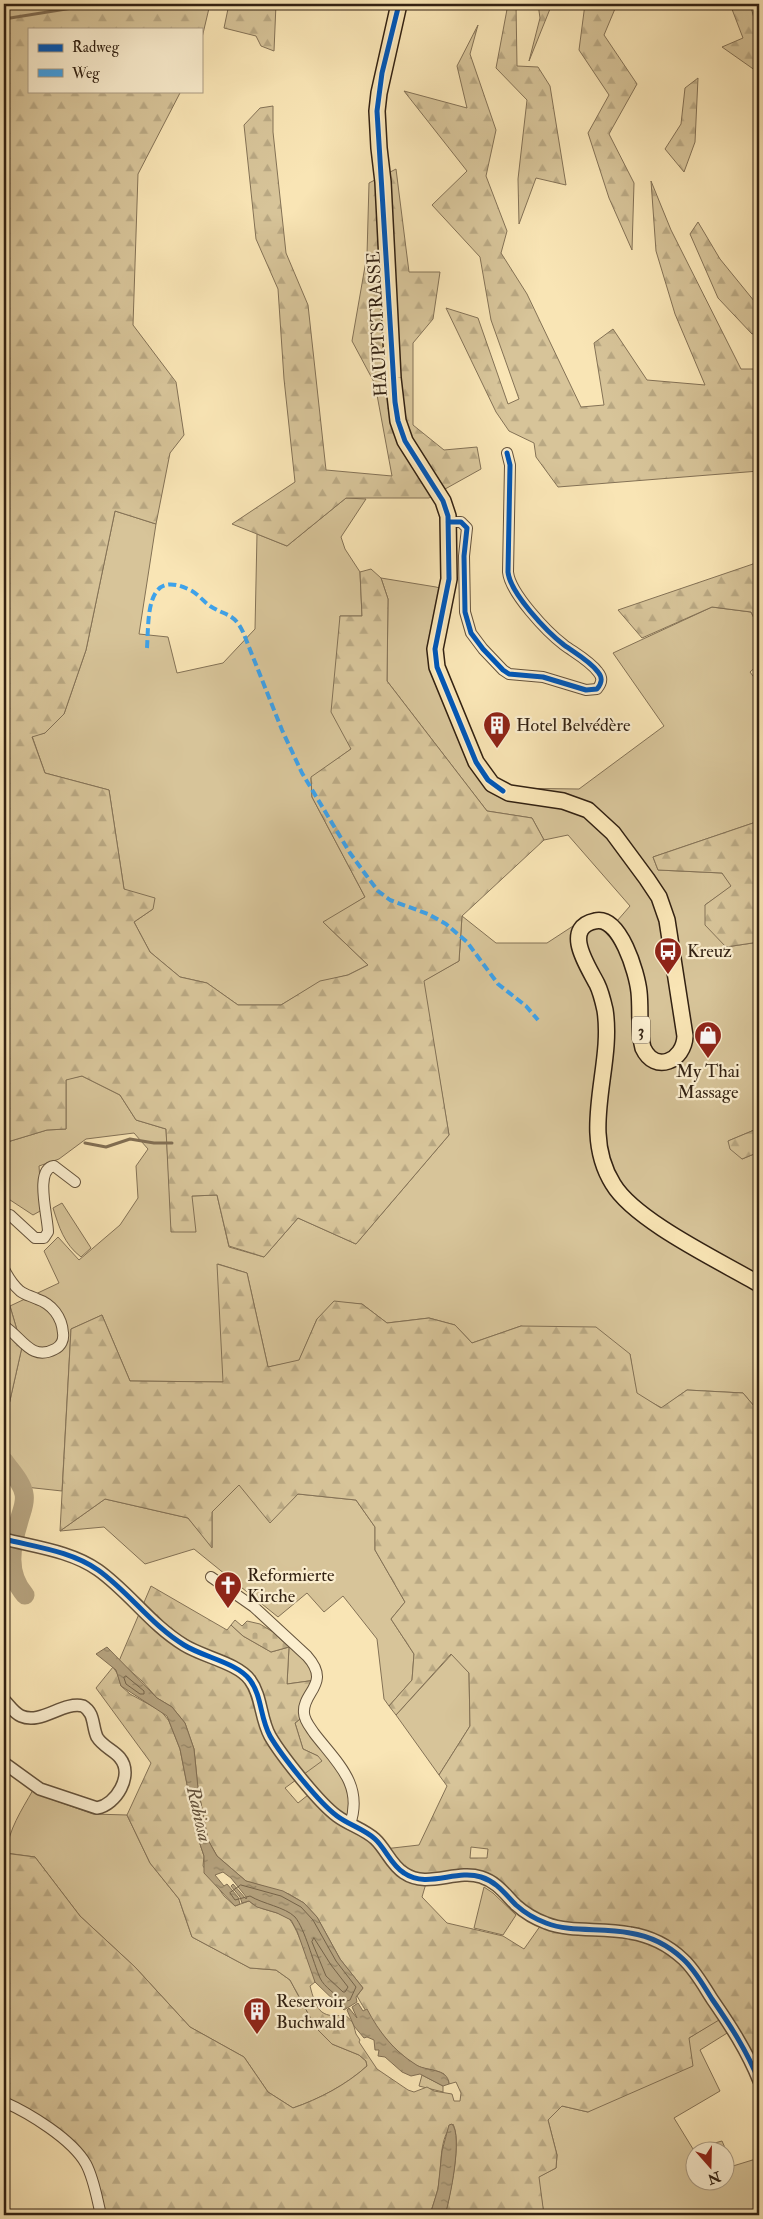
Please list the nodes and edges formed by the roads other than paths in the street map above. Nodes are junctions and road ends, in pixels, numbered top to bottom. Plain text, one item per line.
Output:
1 (399, 4) edge
2 (507, 453) dead end
3 (448, 522) junction
4 (75, 1182) dead end
5 (4, 1215) edge
6 (4, 1269) edge
7 (759, 1284) edge
8 (4, 1326) edge
9 (4, 1539) edge
10 (212, 1577) dead end
11 (4, 1700) edge
12 (8, 1766) edge
13 (350, 1824) junction
14 (759, 2081) edge
15 (4, 2102) edge
16 (101, 2214) edge

1 - 3 main road, HAUPTSTRASSE / 3
2 - 3 street
3 - 7 main road, HAUPTSTRASSE / 3
4 - 5 street
6 - 8 street
9 - 13 street
10 - 13 street
11 - 12 street
13 - 14 street
15 - 16 street

